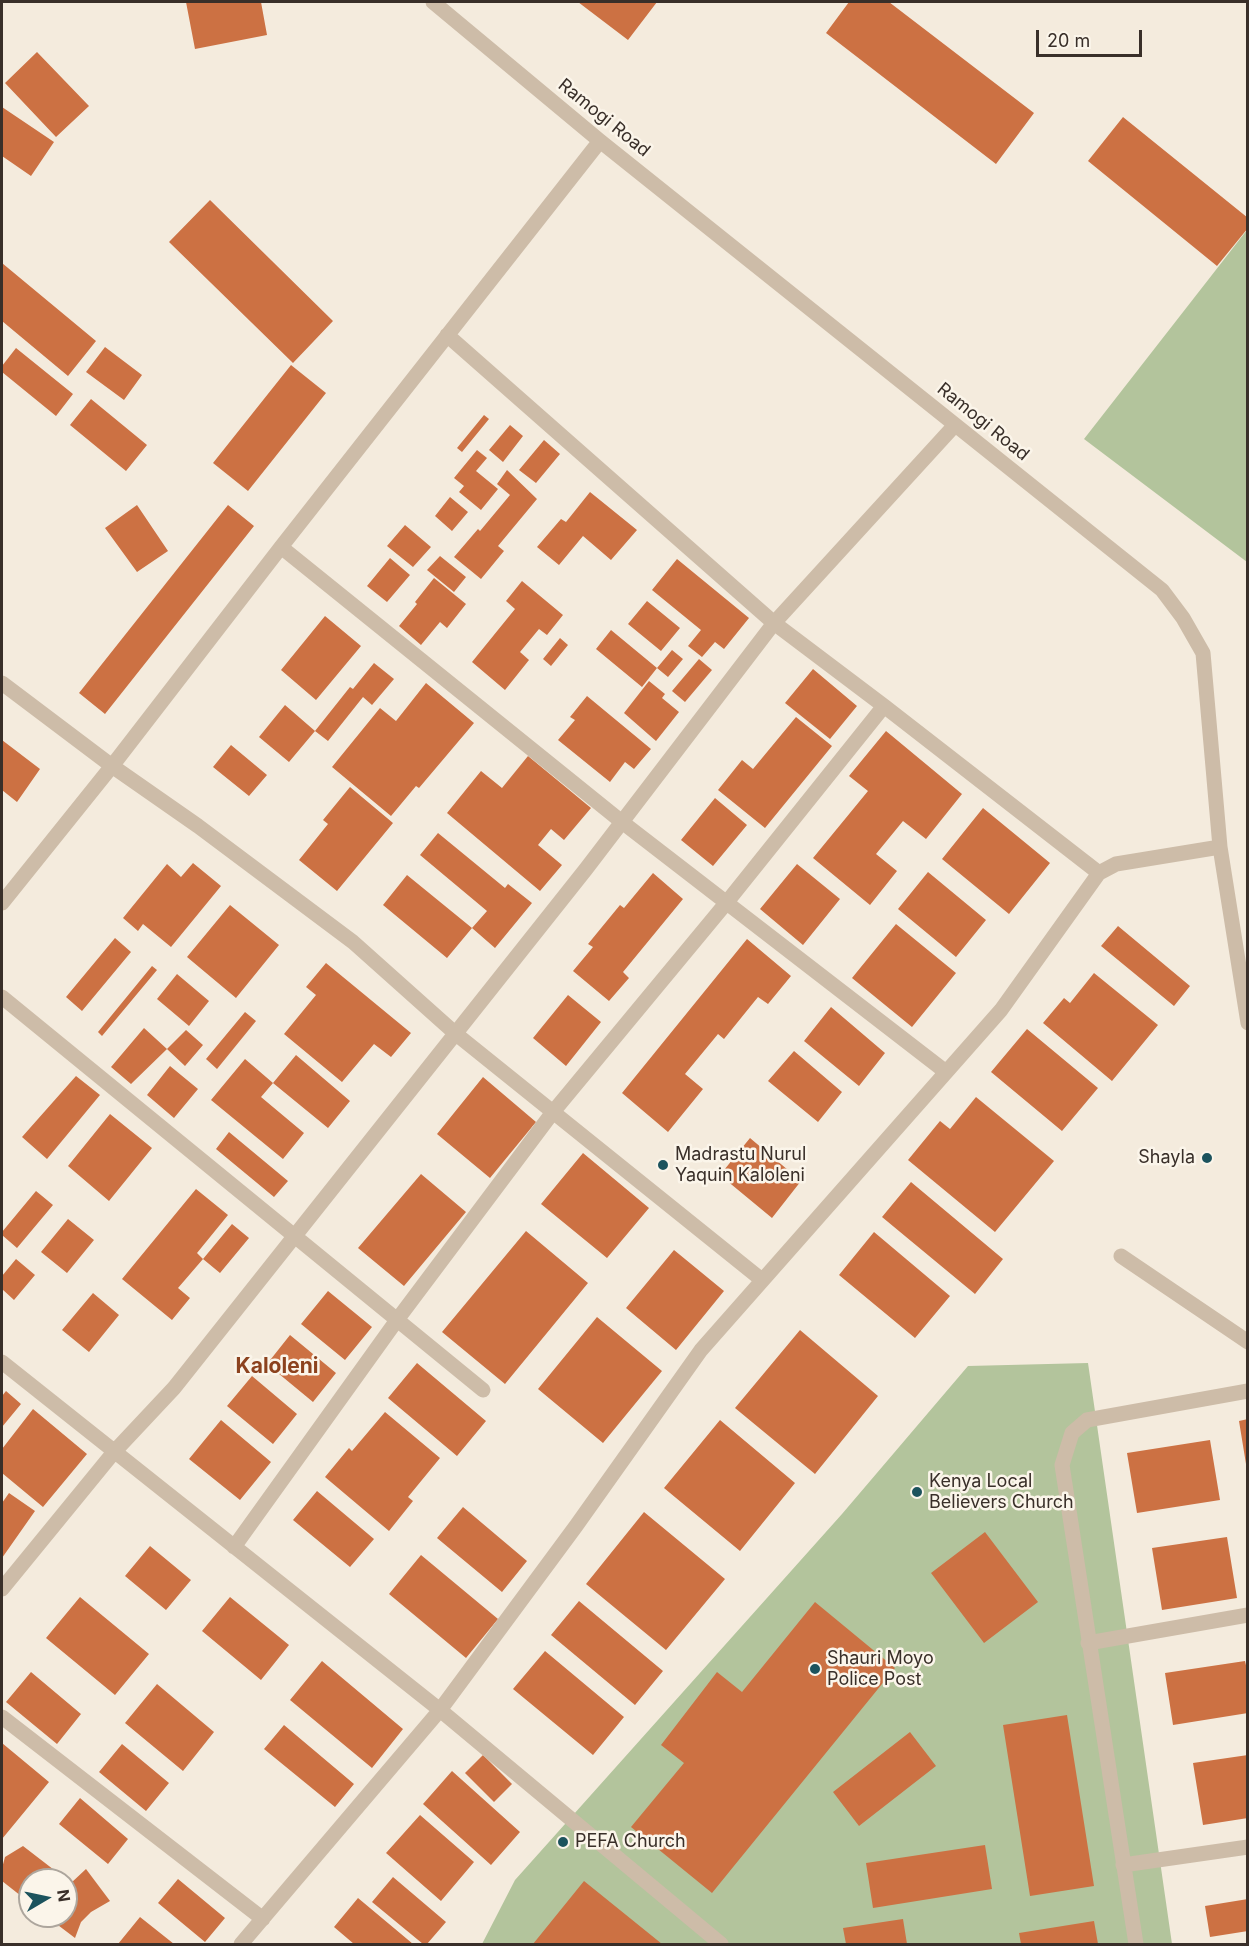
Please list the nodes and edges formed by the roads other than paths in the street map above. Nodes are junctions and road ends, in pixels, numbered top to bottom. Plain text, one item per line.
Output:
1 (433, 2) edge
2 (600, 141) junction
3 (447, 335) junction
4 (956, 425) junction
5 (281, 547) junction
6 (774, 623) junction
7 (2, 683) edge
8 (884, 706) junction
9 (112, 766) junction
10 (622, 822) junction
11 (1220, 847) junction
12 (1099, 873) junction
13 (727, 902) junction
14 (2, 903) edge
15 (2, 997) edge
16 (1247, 1014) edge
17 (456, 1034) junction
18 (946, 1072) junction
19 (554, 1112) junction
20 (294, 1236) junction
21 (1121, 1256) dead end
22 (762, 1280) junction
23 (397, 1320) junction
24 (1248, 1342) edge
25 (2, 1362) edge
26 (483, 1390) dead end
27 (1248, 1391) edge
28 (114, 1452) junction
29 (234, 1547) junction
30 (2, 1589) edge
31 (1248, 1615) edge
32 (1088, 1643) junction
33 (440, 1710) junction
34 (2, 1717) edge
35 (1248, 1847) edge
36 (1123, 1865) junction
37 (263, 1919) junction
38 (241, 1944) edge
39 (721, 1944) edge
40 (1136, 1944) edge

1 - 2 street, Ramogi Road
2 - 3 street
2 - 4 street, Ramogi Road
3 - 5 street
3 - 6 street
4 - 6 street
4 - 11 street, Ramogi Road
5 - 9 street
5 - 10 street
6 - 8 street
6 - 10 street
7 - 9 street
8 - 12 street
8 - 13 street
9 - 14 street
9 - 17 street
10 - 13 street
10 - 17 street
11 - 12 street
11 - 16 street, Ramogi Road
12 - 18 street
13 - 18 street
13 - 19 street
15 - 20 street
17 - 19 street
17 - 20 street
18 - 22 street
19 - 22 street
19 - 23 street
20 - 23 street
20 - 28 street
21 - 24 street
22 - 33 street
23 - 26 street
23 - 29 street
25 - 28 street
27 - 32 street
28 - 29 street
28 - 30 street
29 - 33 street
31 - 32 street
32 - 36 street
33 - 37 street
33 - 39 street
34 - 37 street
35 - 36 street
36 - 40 street
37 - 38 street

